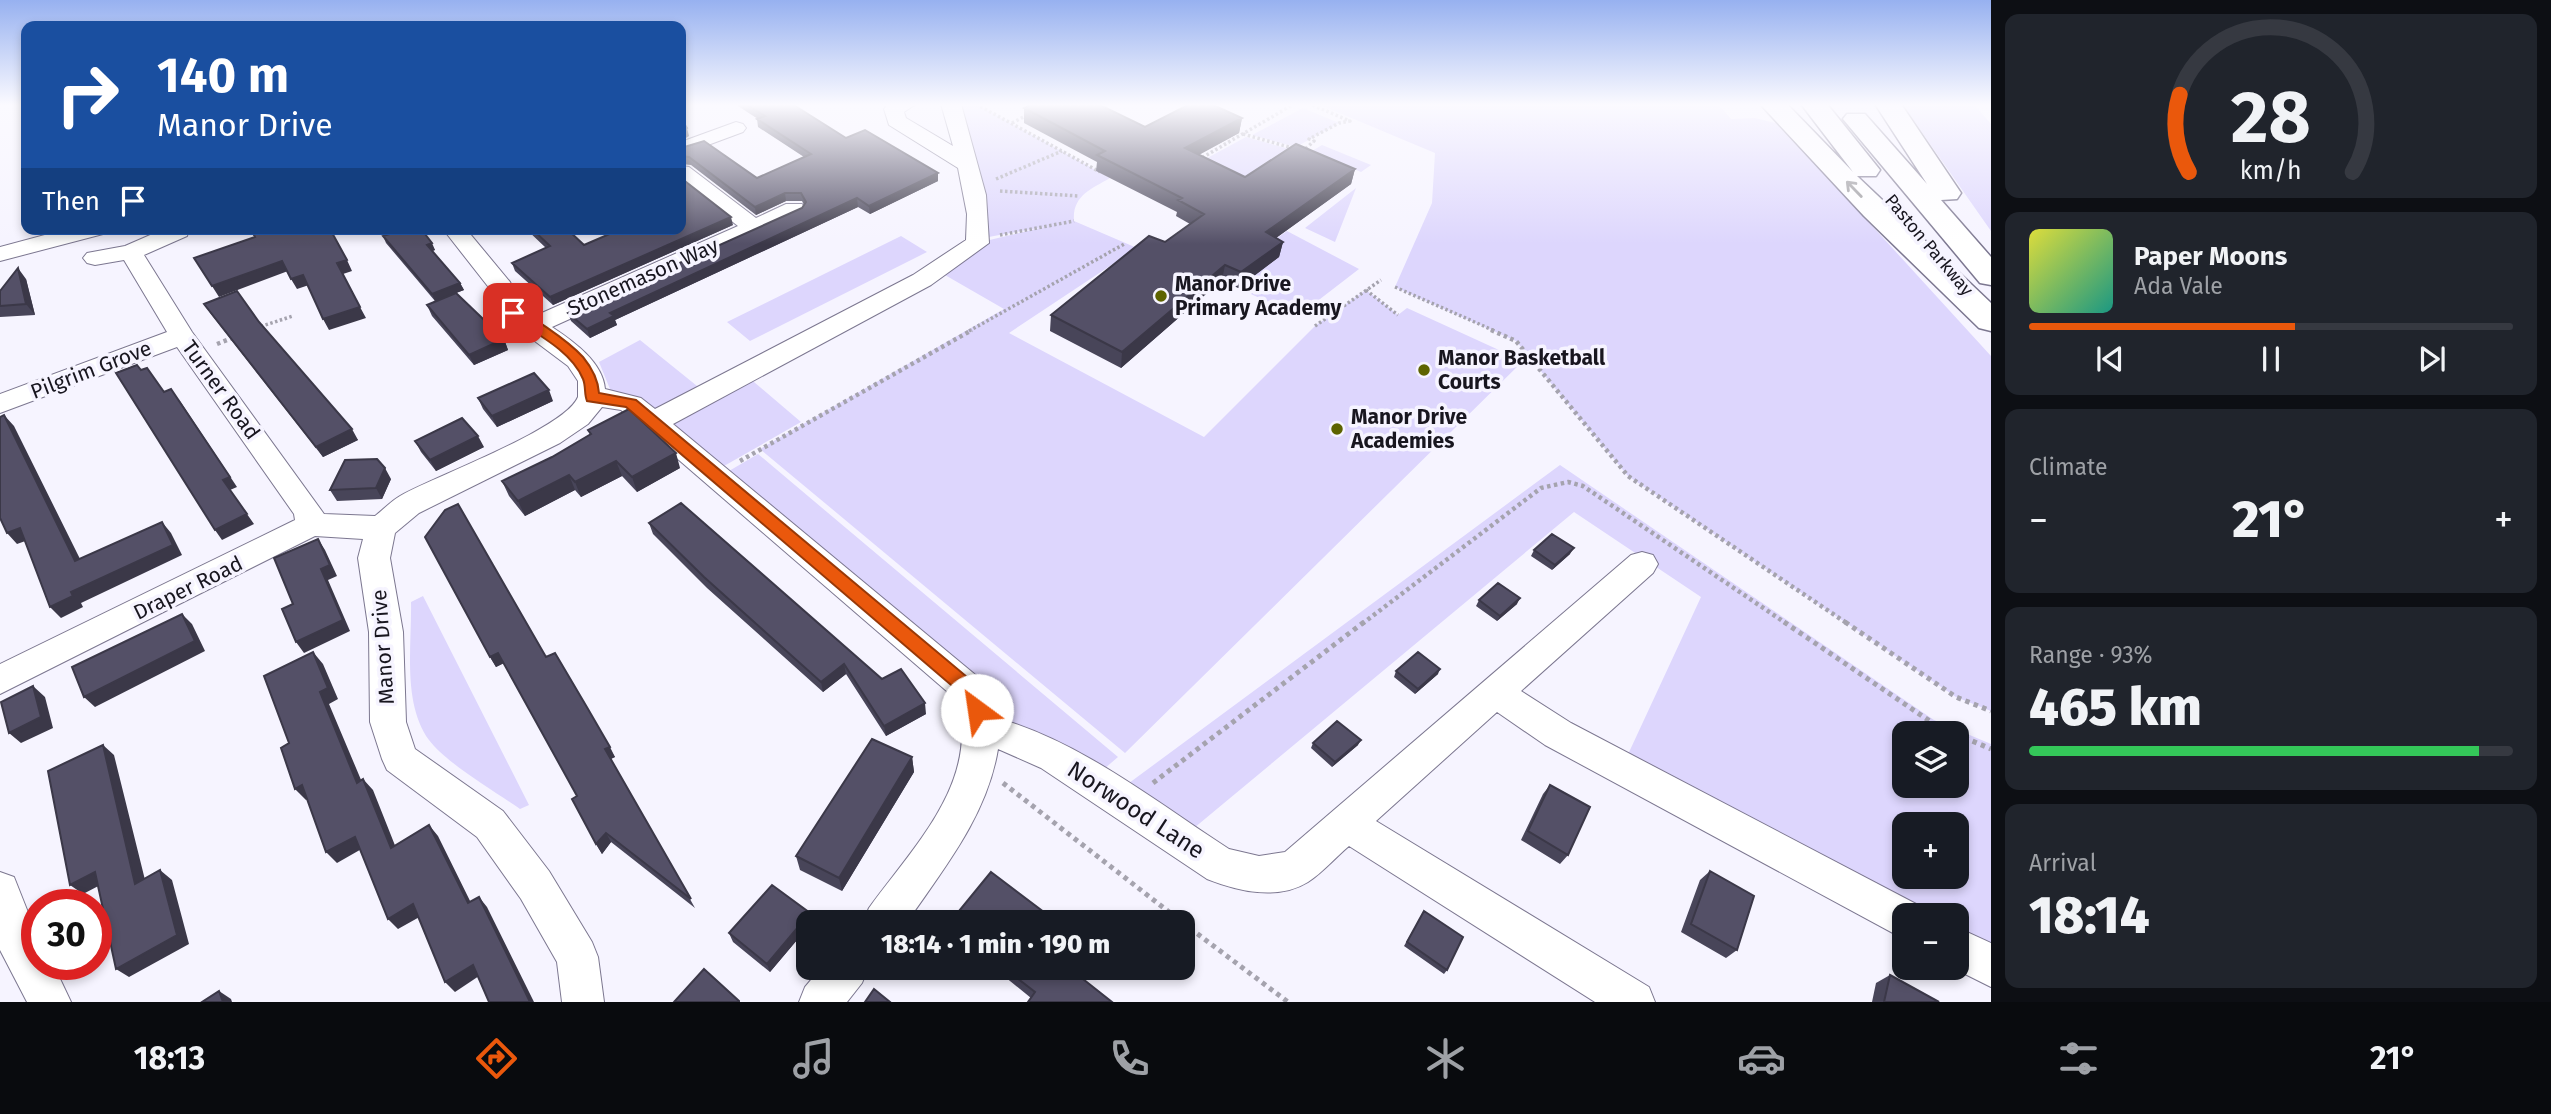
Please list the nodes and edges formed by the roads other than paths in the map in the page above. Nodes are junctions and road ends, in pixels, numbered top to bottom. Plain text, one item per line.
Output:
1 (945, 151) edge
2 (963, 151) edge
3 (1818, 151) edge
4 (1852, 151) edge
5 (1883, 151) edge
6 (1919, 151) edge
7 (967, 164) junction
8 (686, 176) edge
9 (794, 209) edge
10 (754, 227) junction
11 (72, 235) edge
12 (169, 235) edge
13 (459, 235) edge
14 (131, 251) junction
15 (0, 254) edge
16 (95, 258) dead end
17 (1991, 259) edge
18 (1991, 276) edge
19 (1991, 320) edge
20 (533, 327) junction
21 (188, 345) junction
22 (592, 397) junction
23 (0, 404) edge
24 (659, 419) junction
25 (311, 525) junction
26 (381, 528) junction
27 (1642, 564) dead end
28 (0, 680) edge
29 (1496, 693) junction
30 (979, 745) junction
31 (1346, 822) junction
32 (0, 891) edge
33 (891, 910) edge
34 (1892, 913) edge
35 (1969, 954) edge
36 (1991, 966) edge
37 (837, 980) edge
38 (50, 1002) edge
39 (583, 1002) edge
40 (820, 1002) edge
41 (1634, 1002) edge

1 - 7 street
2 - 7 street
19 -> 3 highway
4 - 19 highway, Paston Parkway
5 - 18 highway, Paston Parkway
6 - 17 highway
7 - 24 street
8 - 10 street, Stonemason Way
9 - 10 street, Stonemason Way
10 - 20 street, Stonemason Way
11 - 15 street
12 - 14 street
13 - 20 street
14 - 16 street
14 - 21 street, Turner Road
20 - 22 street
21 - 23 street, Pilgrim Grove
21 - 25 street, Turner Road
22 - 24 street
22 - 26 street
24 - 30 street
25 - 26 street
25 - 28 street, Draper Road
26 - 39 street, Manor Drive
27 - 29 street
29 - 31 street
29 - 34 street
30 - 31 street, Norwood Lane
30 - 33 street
31 - 41 street
32 - 38 street
35 - 36 street
37 - 40 street

